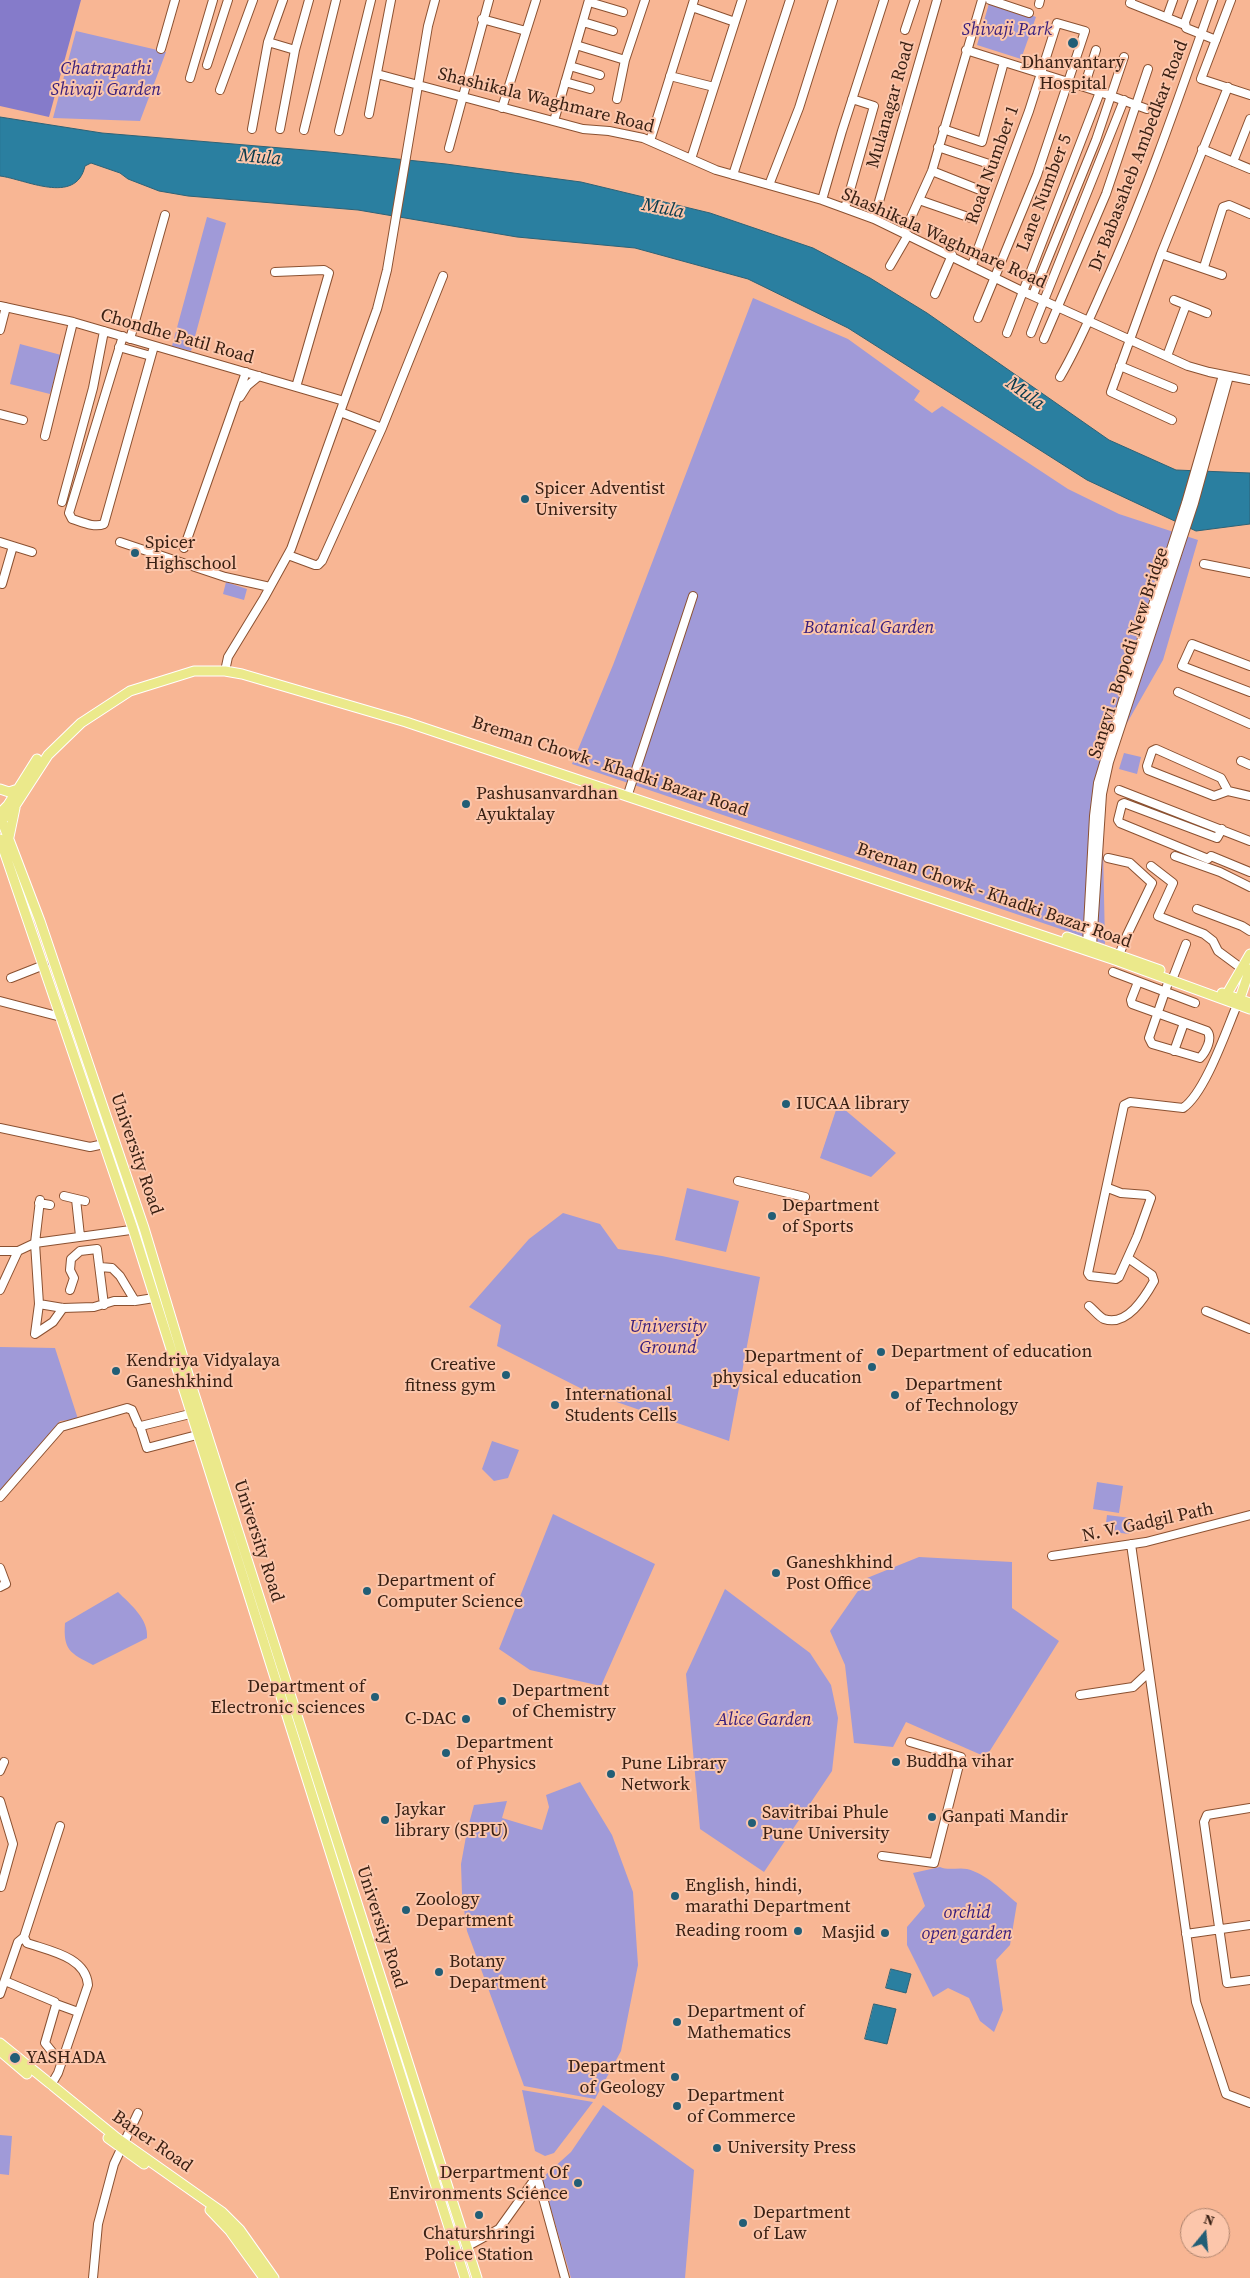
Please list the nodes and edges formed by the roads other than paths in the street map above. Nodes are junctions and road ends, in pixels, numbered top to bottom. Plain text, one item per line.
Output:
1 (175, 0) edge
2 (213, 0) edge
3 (228, 0) edge
4 (252, 0) edge
5 (283, 0) edge
6 (308, 0) edge
7 (336, 0) edge
8 (371, 0) edge
9 (391, 0) edge
10 (435, 0) edge
11 (488, 0) edge
12 (536, 0) edge
13 (645, 0) edge
14 (742, 0) edge
15 (790, 0) edge
16 (832, 0) edge
17 (884, 0) edge
18 (915, 0) edge
19 (937, 0) edge
20 (982, 0) edge
21 (990, 0) edge
22 (1130, 0) edge
23 (1173, 0) edge
24 (1193, 0) edge
25 (1213, 0) edge
26 (1231, 0) edge
27 (589, 1) edge
28 (693, 4) edge
29 (623, 12) dead end
30 (1029, 13) dead end
31 (1168, 14) dead end
32 (482, 19) junction
33 (583, 22) junction
34 (735, 22) junction
35 (1184, 25) junction
36 (906, 30) dead end
37 (526, 31) junction
38 (612, 31) dead end
39 (1201, 34) junction
40 (1216, 40) junction
41 (268, 42) junction
42 (576, 45) junction
43 (161, 49) dead end
44 (295, 50) junction
45 (966, 50) junction
46 (1096, 50) dead end
47 (1124, 57) dead end
48 (625, 60) junction
49 (1004, 62) junction
50 (208, 65) dead end
51 (570, 66) junction
52 (1148, 69) dead end
53 (377, 74) junction
54 (1041, 74) junction
55 (600, 75) dead end
56 (670, 76) junction
57 (190, 78) dead end
58 (565, 82) junction
59 (1070, 82) junction
60 (419, 85) junction
61 (1228, 86) junction
62 (714, 87) junction
63 (1084, 87) junction
64 (220, 90) dead end
65 (590, 90) dead end
66 (1100, 92) junction
67 (1250, 95) edge
68 (1113, 96) junction
69 (462, 97) junction
70 (617, 99) dead end
71 (852, 99) junction
72 (1124, 100) junction
73 (1136, 104) junction
74 (502, 108) junction
75 (1147, 109) dead end
76 (369, 114) dead end
77 (1250, 119) edge
78 (554, 121) junction
79 (252, 129) dead end
80 (280, 129) dead end
81 (943, 129) junction
82 (304, 130) dead end
83 (339, 130) dead end
84 (650, 141) junction
85 (938, 147) junction
86 (448, 148) dead end
87 (1202, 149) junction
88 (691, 159) junction
89 (1233, 162) junction
90 (992, 165) dead end
91 (1250, 169) edge
92 (932, 171) junction
93 (733, 175) junction
94 (769, 185) junction
95 (980, 190) dead end
96 (822, 200) junction
97 (919, 200) junction
98 (845, 208) junction
99 (1250, 214) edge
100 (165, 215) dead end
101 (971, 218) dead end
102 (874, 219) junction
103 (906, 234) junction
104 (1161, 254) junction
105 (952, 256) junction
106 (972, 265) junction
107 (890, 266) dead end
108 (1204, 267) junction
109 (275, 272) dead end
110 (1222, 275) dead end
111 (443, 276) dead end
112 (996, 277) junction
113 (1022, 291) junction
114 (935, 294) dead end
115 (1033, 295) junction
116 (1044, 300) junction
117 (1174, 300) dead end
118 (1186, 305) junction
119 (3, 306) edge
120 (1058, 307) junction
121 (1207, 313) dead end
122 (978, 318) dead end
123 (1088, 320) junction
124 (73, 322) junction
125 (0, 330) edge
126 (104, 331) junction
127 (1007, 333) dead end
128 (1031, 334) dead end
129 (126, 338) junction
130 (1044, 339) dead end
131 (1129, 339) junction
132 (154, 346) junction
133 (119, 347) junction
134 (151, 356) junction
135 (1166, 356) junction
136 (1120, 366) junction
137 (246, 372) junction
138 (259, 376) junction
139 (1060, 376) dead end
140 (1225, 379) junction
141 (1250, 380) edge
142 (296, 387) junction
143 (1173, 388) dead end
144 (237, 399) junction
145 (344, 401) junction
146 (340, 412) junction
147 (0, 414) edge
148 (23, 420) dead end
149 (1172, 420) dead end
150 (382, 428) junction
151 (45, 436) dead end
152 (62, 502) dead end
153 (0, 542) edge
154 (120, 542) dead end
155 (13, 546) junction
156 (184, 548) dead end
157 (32, 552) dead end
158 (288, 555) junction
159 (1204, 564) dead end
160 (1250, 573) edge
161 (2, 584) dead end
162 (270, 588) junction
163 (693, 596) dead end
164 (1250, 666) edge
165 (225, 668) junction
166 (129, 688) junction
167 (1178, 692) dead end
168 (1250, 692) edge
169 (1250, 724) edge
170 (1241, 762) dead end
171 (1250, 765) edge
172 (0, 789) edge
173 (18, 789) junction
174 (629, 790) junction
175 (1119, 790) dead end
176 (1228, 791) junction
177 (1250, 796) edge
178 (15, 805) junction
179 (1, 818) edge
180 (1222, 829) junction
181 (5, 839) edge
182 (1250, 841) edge
183 (2, 848) edge
184 (1175, 856) dead end
185 (1108, 858) dead end
186 (1151, 866) dead end
187 (1250, 872) edge
188 (881, 878) junction
189 (1250, 887) edge
190 (1197, 909) dead end
191 (1250, 931) edge
192 (1186, 944) dead end
193 (1090, 945) junction
194 (1250, 954) edge
195 (1119, 958) junction
196 (44, 965) junction
197 (1245, 968) edge
198 (1113, 972) dead end
199 (1171, 977) junction
200 (11, 978) dead end
201 (1138, 982) junction
202 (1165, 992) junction
203 (1225, 997) junction
204 (0, 1001) edge
205 (1239, 1002) junction
206 (1250, 1002) edge
207 (1196, 1003) dead end
208 (1250, 1009) edge
209 (1157, 1014) junction
210 (61, 1017) junction
211 (1184, 1023) junction
212 (1174, 1051) junction
213 (0, 1128) edge
214 (104, 1144) junction
215 (738, 1181) dead end
216 (1108, 1188) junction
217 (64, 1196) dead end
218 (805, 1197) dead end
219 (76, 1199) junction
220 (85, 1201) dead end
221 (50, 1205) dead end
222 (144, 1228) junction
223 (133, 1229) junction
224 (80, 1236) junction
225 (35, 1242) junction
226 (0, 1251) edge
227 (18, 1251) junction
228 (1128, 1258) junction
229 (100, 1267) junction
230 (0, 1290) edge
231 (70, 1290) dead end
232 (154, 1298) junction
233 (135, 1302) junction
234 (39, 1304) junction
235 (104, 1305) junction
236 (1088, 1306) dead end
237 (64, 1308) junction
238 (1206, 1311) dead end
239 (1250, 1329) edge
240 (190, 1414) junction
241 (140, 1426) junction
242 (197, 1435) junction
243 (0, 1497) edge
244 (1250, 1515) edge
245 (1131, 1544) junction
246 (1052, 1556) dead end
247 (0, 1568) edge
248 (0, 1587) edge
249 (1149, 1672) junction
250 (1080, 1695) dead end
251 (910, 1742) dead end
252 (4, 1762) dead end
253 (0, 1771) edge
254 (0, 1801) edge
255 (1250, 1808) edge
256 (60, 1826) dead end
257 (882, 1856) dead end
258 (2, 1888) edge
259 (1250, 1925) edge
260 (1219, 1929) junction
261 (1186, 1934) junction
262 (24, 1937) junction
263 (1250, 1980) edge
264 (5, 1981) junction
265 (0, 1994) edge
266 (56, 2004) junction
267 (78, 2012) junction
268 (0, 2043) edge
269 (0, 2051) edge
270 (59, 2066) junction
271 (49, 2084) junction
272 (1250, 2103) edge
273 (138, 2112) dead end
274 (123, 2146) junction
275 (466, 2247) junction
276 (456, 2250) junction
277 (93, 2278) edge
278 (264, 2278) edge
279 (274, 2278) edge
280 (465, 2278) edge
281 (477, 2278) edge
282 (565, 2278) edge

1 - 43 street
2 - 57 street
3 - 50 street
4 - 64 street
5 - 41 street
6 - 44 street
7 - 82 street
8 - 83 street
9 - 53 street
10 - 60 street
11 - 32 street
12 - 37 street
13 - 48 street
14 - 34 street
15 - 93 street
16 - 94 street
17 - 71 street
18 - 36 street
19 - 102 street, Mulanagar Road
20 - 45 street
21 - 30 street
22 - 35 street
23 - 31 street
24 - 35 street
25 - 39 street, Dr Babasaheb Ambedkar Road
26 - 40 street
27 - 29 street
27 - 33 street
28 - 34 street
28 - 56 street
32 - 37 street
32 - 69 street
33 - 38 street
33 - 42 street
34 - 62 street
35 - 39 street
37 - 74 street
39 - 40 street
39 - 123 street, Dr Babasaheb Ambedkar Road
40 - 61 street
41 - 44 street
41 - 79 street
42 - 48 street
42 - 51 street
44 - 80 street
45 - 49 street
45 - 81 street
46 - 63 street
47 - 68 street
48 - 70 street
49 - 54 street
49 - 81 street
51 - 55 street
51 - 58 street
52 - 73 street
53 - 60 street, Shashikala Waghmare Road
53 - 76 street
54 - 59 street
54 - 59 street, Road Number 1
54 - 106 street, Road Number 1
56 - 62 street
56 - 84 street
58 - 65 street
58 - 78 street
59 - 63 street
59 - 112 street
60 - 69 street, Shashikala Waghmare Road
60 - 145 street
61 - 67 street
61 - 87 street
62 - 88 street
63 - 66 street
66 - 68 street
66 - 113 street, Lane Number 5
68 - 72 street
68 - 115 street
69 - 74 street, Shashikala Waghmare Road
69 - 86 street
71 - 96 street
71 - 98 street
72 - 73 street
72 - 116 street
73 - 75 street
73 - 120 street
74 - 78 street, Shashikala Waghmare Road
77 - 89 street
78 - 84 street, Shashikala Waghmare Road
81 - 85 street
84 - 88 street, Shashikala Waghmare Road
85 - 90 street
85 - 92 street
87 - 89 street
87 - 104 street
88 - 93 street, Shashikala Waghmare Road
89 - 91 street
92 - 95 street
92 - 97 street
93 - 94 street, Shashikala Waghmare Road
94 - 96 street, Shashikala Waghmare Road
96 - 98 street, Shashikala Waghmare Road
97 - 101 street
97 - 103 street
98 - 102 street, Shashikala Waghmare Road
99 - 108 street
100 - 129 street
102 - 103 street, Shashikala Waghmare Road
103 - 105 street, Shashikala Waghmare Road
103 - 107 street
104 - 108 street
104 - 131 street
105 - 106 street, Shashikala Waghmare Road
105 - 114 street
106 - 112 street, Shashikala Waghmare Road
108 - 110 street
109 - 142 street
111 - 150 street
112 - 113 street, Shashikala Waghmare Road
112 - 122 street
113 - 115 street, Shashikala Waghmare Road
113 - 127 street, Lane Number 5
115 - 116 street, Shashikala Waghmare Road
116 - 120 street, Shashikala Waghmare Road
116 - 128 street
117 - 118 street
118 - 121 street
118 - 135 street
119 - 124 street, Chondhe Patil Road
119 - 125 street
120 - 123 street, Shashikala Waghmare Road
120 - 130 street
123 - 131 street, Shashikala Waghmare Road
123 - 139 street, Dr Babasaheb Ambedkar Road
124 - 126 street, Chondhe Patil Road
124 - 151 street
126 - 129 street, Chondhe Patil Road
126 - 152 street
129 - 132 street, Chondhe Patil Road
129 - 133 street
131 - 135 street, Shashikala Waghmare Road
131 - 136 street
132 - 134 street
132 - 137 street, Chondhe Patil Road
133 - 134 street
133 - 134 street
135 - 140 street, Shashikala Waghmare Road
136 - 143 street
136 - 149 street
137 - 138 street, Chondhe Patil Road
137 - 144 street
138 - 142 street, Chondhe Patil Road
138 - 144 street
140 - 141 street, Shashikala Waghmare Road
140 - 193 street, Sangvi - Bopodi New Bridge
142 - 145 street, Chondhe Patil Road
144 - 156 street
145 - 146 street
146 - 150 street
146 - 158 street
147 - 148 street
150 - 158 street
153 - 155 street
154 - 162 street
155 - 157 street
155 - 161 street
158 - 162 street
159 - 160 street
162 - 165 street
163 - 174 street
164 - 168 street
165 - 166 main road, Breman Chowk - Khadki Bazar Road
165 - 174 main road, Breman Chowk - Khadki Bazar Road
165 - 188 main road, Breman Chowk - Khadki Bazar Road
166 - 173 main road, Breman Chowk - Khadki Bazar Road
166 - 178 main road, Breman Chowk - Khadki Bazar Road
167 - 169 street
170 - 171 street
172 - 173 main road
173 - 179 main road, Breman Chowk - Khadki Bazar Road
174 - 188 main road, Breman Chowk - Khadki Bazar Road
175 - 180 street
176 - 176 street
176 - 177 street
178 - 179 main road, Breman Chowk - Khadki Bazar Road
178 - 181 main road
179 - 181 main road, University Road
180 - 182 street
180 - 187 street
181 - 183 main road, University Road
181 - 222 main road, University Road
183 - 196 main road, University Road
184 - 189 street
185 - 195 street
186 - 197 street
188 - 193 main road, Breman Chowk - Khadki Bazar Road
188 - 195 main road, Breman Chowk - Khadki Bazar Road
190 - 191 street
192 - 199 street
193 - 195 main road, Breman Chowk - Khadki Bazar Road
194 - 197 main road
195 - 199 main road, Breman Chowk - Khadki Bazar Road
196 - 200 street
196 - 210 main road, University Road
197 - 203 main road
197 - 205 main road
198 - 201 street
199 - 202 street
199 - 203 main road, Breman Chowk - Khadki Bazar Road
201 - 202 street
201 - 209 street
202 - 207 street
202 - 209 street
203 - 205 main road, Breman Chowk - Khadki Bazar Road
204 - 210 street
205 - 206 main road, Breman Chowk - Khadki Bazar Road
205 - 208 main road, Breman Chowk - Khadki Bazar Road
205 - 216 street
209 - 211 street
209 - 212 street
210 - 214 main road, University Road
211 - 212 street
211 - 212 street
213 - 214 street
214 - 223 main road, University Road
215 - 218 street
216 - 228 street
216 - 228 street
217 - 219 street
219 - 220 street
219 - 224 street
221 - 225 street
222 - 223 street
222 - 275 main road, University Road
223 - 224 street
223 - 232 main road, University Road
224 - 225 street
225 - 227 street
225 - 234 street
226 - 227 street
227 - 230 street
228 - 236 street
229 - 231 street
229 - 233 street
229 - 235 street
232 - 233 street
232 - 240 main road, University Road
233 - 235 street
234 - 237 street
234 - 237 street
235 - 237 street
238 - 239 street
240 - 241 street
240 - 242 main road, University Road
241 - 242 street
241 - 243 street
242 - 276 main road, University Road
244 - 245 street, N. V. Gadgil Path
245 - 246 street, N. V. Gadgil Path
245 - 249 street
247 - 248 street
249 - 250 street
249 - 261 street
251 - 257 street
252 - 253 street
254 - 258 street
255 - 260 street
256 - 262 street
259 - 260 street
260 - 261 street
260 - 263 street
261 - 272 street
262 - 264 street
262 - 267 street
264 - 265 street
264 - 266 street
266 - 267 street
266 - 270 street
267 - 270 street
268 - 271 main road, Baner Road
269 - 274 main road, Baner Road
270 - 271 street
271 - 274 main road, Baner Road
273 - 274 street
274 - 277 street
274 - 278 main road, Baner Road
274 - 279 main road, Baner Road
275 - 276 main road
275 - 281 main road, University Road
275 - 282 street
276 - 280 main road, University Road

